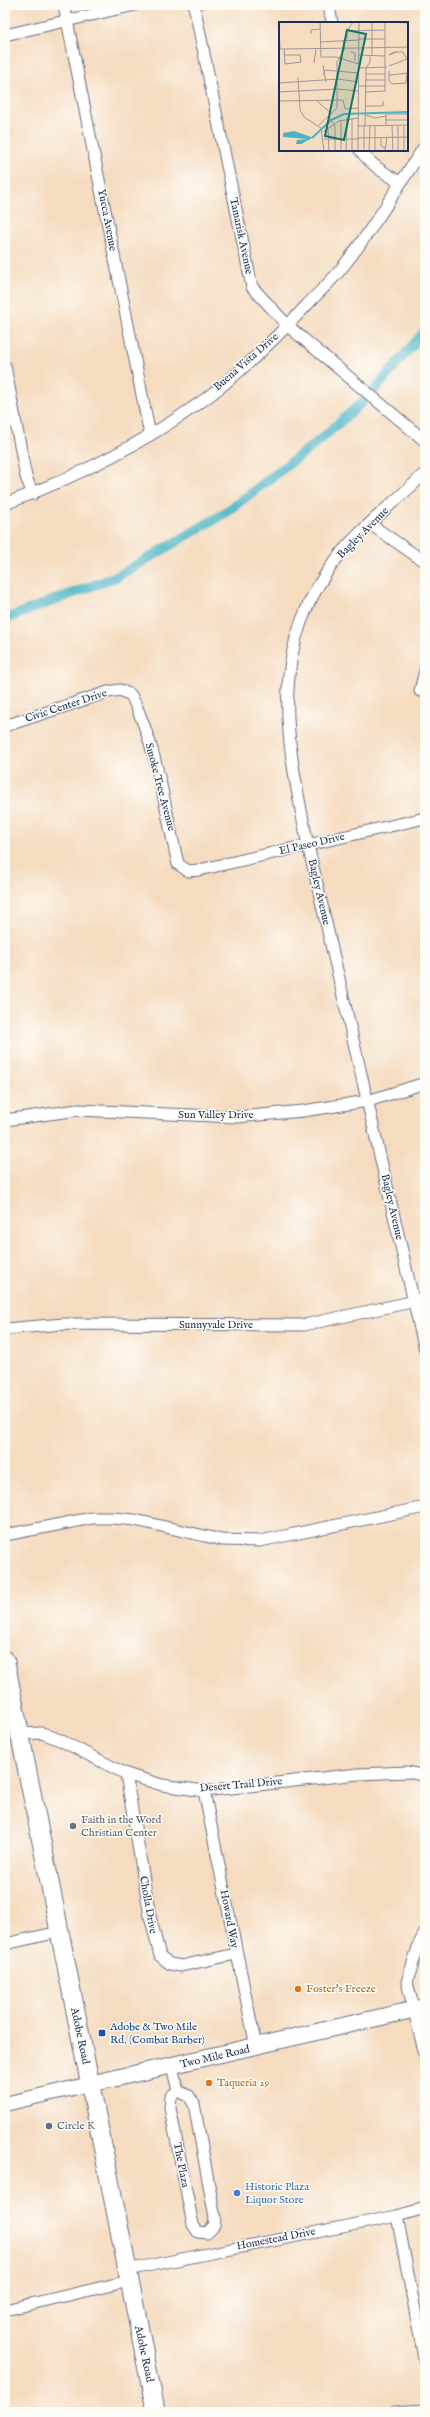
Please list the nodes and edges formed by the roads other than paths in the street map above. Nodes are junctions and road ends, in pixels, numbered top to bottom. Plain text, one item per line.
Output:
1 (64, 5) edge
2 (136, 5) edge
3 (194, 5) edge
4 (329, 5) edge
5 (68, 21) junction
6 (332, 22) edge
7 (5, 35) edge
8 (425, 146) edge
9 (361, 151) edge
10 (400, 182) junction
11 (288, 326) junction
12 (5, 366) edge
13 (150, 435) junction
14 (425, 441) edge
15 (425, 473) edge
16 (33, 494) junction
17 (5, 504) edge
18 (370, 524) junction
19 (425, 562) edge
20 (425, 671) edge
21 (420, 691) dead end
22 (127, 692) joint
23 (5, 726) edge
24 (425, 818) edge
25 (308, 845) junction
26 (199, 870) joint
27 (425, 1083) edge
28 (368, 1100) junction
29 (5, 1120) edge
30 (425, 1299) edge
31 (414, 1302) junction
32 (5, 1329) edge
33 (425, 1350) edge
34 (425, 1506) edge
35 (5, 1535) edge
36 (5, 1660) edge
37 (20, 1734) junction
38 (126, 1774) junction
39 (425, 1776) edge
40 (204, 1790) junction
41 (59, 1932) junction
42 (425, 1933) edge
43 (5, 1944) edge
44 (236, 1954) junction
45 (420, 2009) edge
46 (256, 2047) junction
47 (425, 2055) edge
48 (172, 2067) junction
49 (90, 2084) junction
50 (178, 2091) junction
51 (5, 2104) edge
52 (425, 2208) edge
53 (397, 2216) junction
54 (207, 2233) junction
55 (211, 2252) junction
56 (128, 2275) junction
57 (5, 2310) edge
58 (425, 2363) edge
59 (425, 2410) edge
60 (156, 2412) edge
61 (394, 2412) edge

1 - 5 street, Yucca Avenue
2 - 5 street
3 - 11 street, Tamarisk Avenue
4 - 6 street
5 - 7 street
5 - 13 street, Yucca Avenue
8 - 10 street, Buena Vista Drive
9 - 10 street
10 - 11 street, Buena Vista Drive
11 - 13 street, Buena Vista Drive
11 - 14 street, Tamarisk Avenue
12 - 16 street
13 - 16 street, Buena Vista Drive
15 - 18 street, Bagley Avenue
16 - 17 street, Buena Vista Drive
18 - 19 street
18 - 25 street, Bagley Avenue
20 - 21 street
22 - 23 street, Civic Center Drive
22 - 26 street, Smoke Tree Avenue
24 - 25 street, El Paseo Drive
25 - 26 street, El Paseo Drive
25 - 28 street, Bagley Avenue
27 - 28 street, Sun Valley Drive
28 - 29 street, Sun Valley Drive
28 - 31 street, Bagley Avenue
30 - 31 street, Sunnyvale Drive
31 - 32 street, Sunnyvale Drive
31 - 33 street, Bagley Avenue
34 - 35 street
36 - 37 main road, Adobe Road
37 - 38 street, Desert Trail Drive
37 - 41 main road, Adobe Road
38 - 40 street, Desert Trail Drive
38 - 44 street, Cholla Drive
39 - 40 street, Desert Trail Drive
40 - 44 street, Howard Way
41 - 43 street
41 - 49 main road, Adobe Road
42 - 45 street
44 - 46 street, Howard Way
45 - 46 main road, Two Mile Road
45 - 47 street
46 - 48 main road, Two Mile Road
48 - 49 main road, Two Mile Road
48 - 50 street
49 - 51 street, Two Mile Road
49 - 56 main road, Adobe Road
50 - 54 street
50 - 54 street, The Plaza
52 - 53 street, Homestead Drive
53 - 55 street, Homestead Drive
53 - 58 street
54 - 55 street
55 - 56 street, Homestead Drive
56 - 57 street, Homestead Drive
56 - 60 main road, Adobe Road
59 - 61 street

